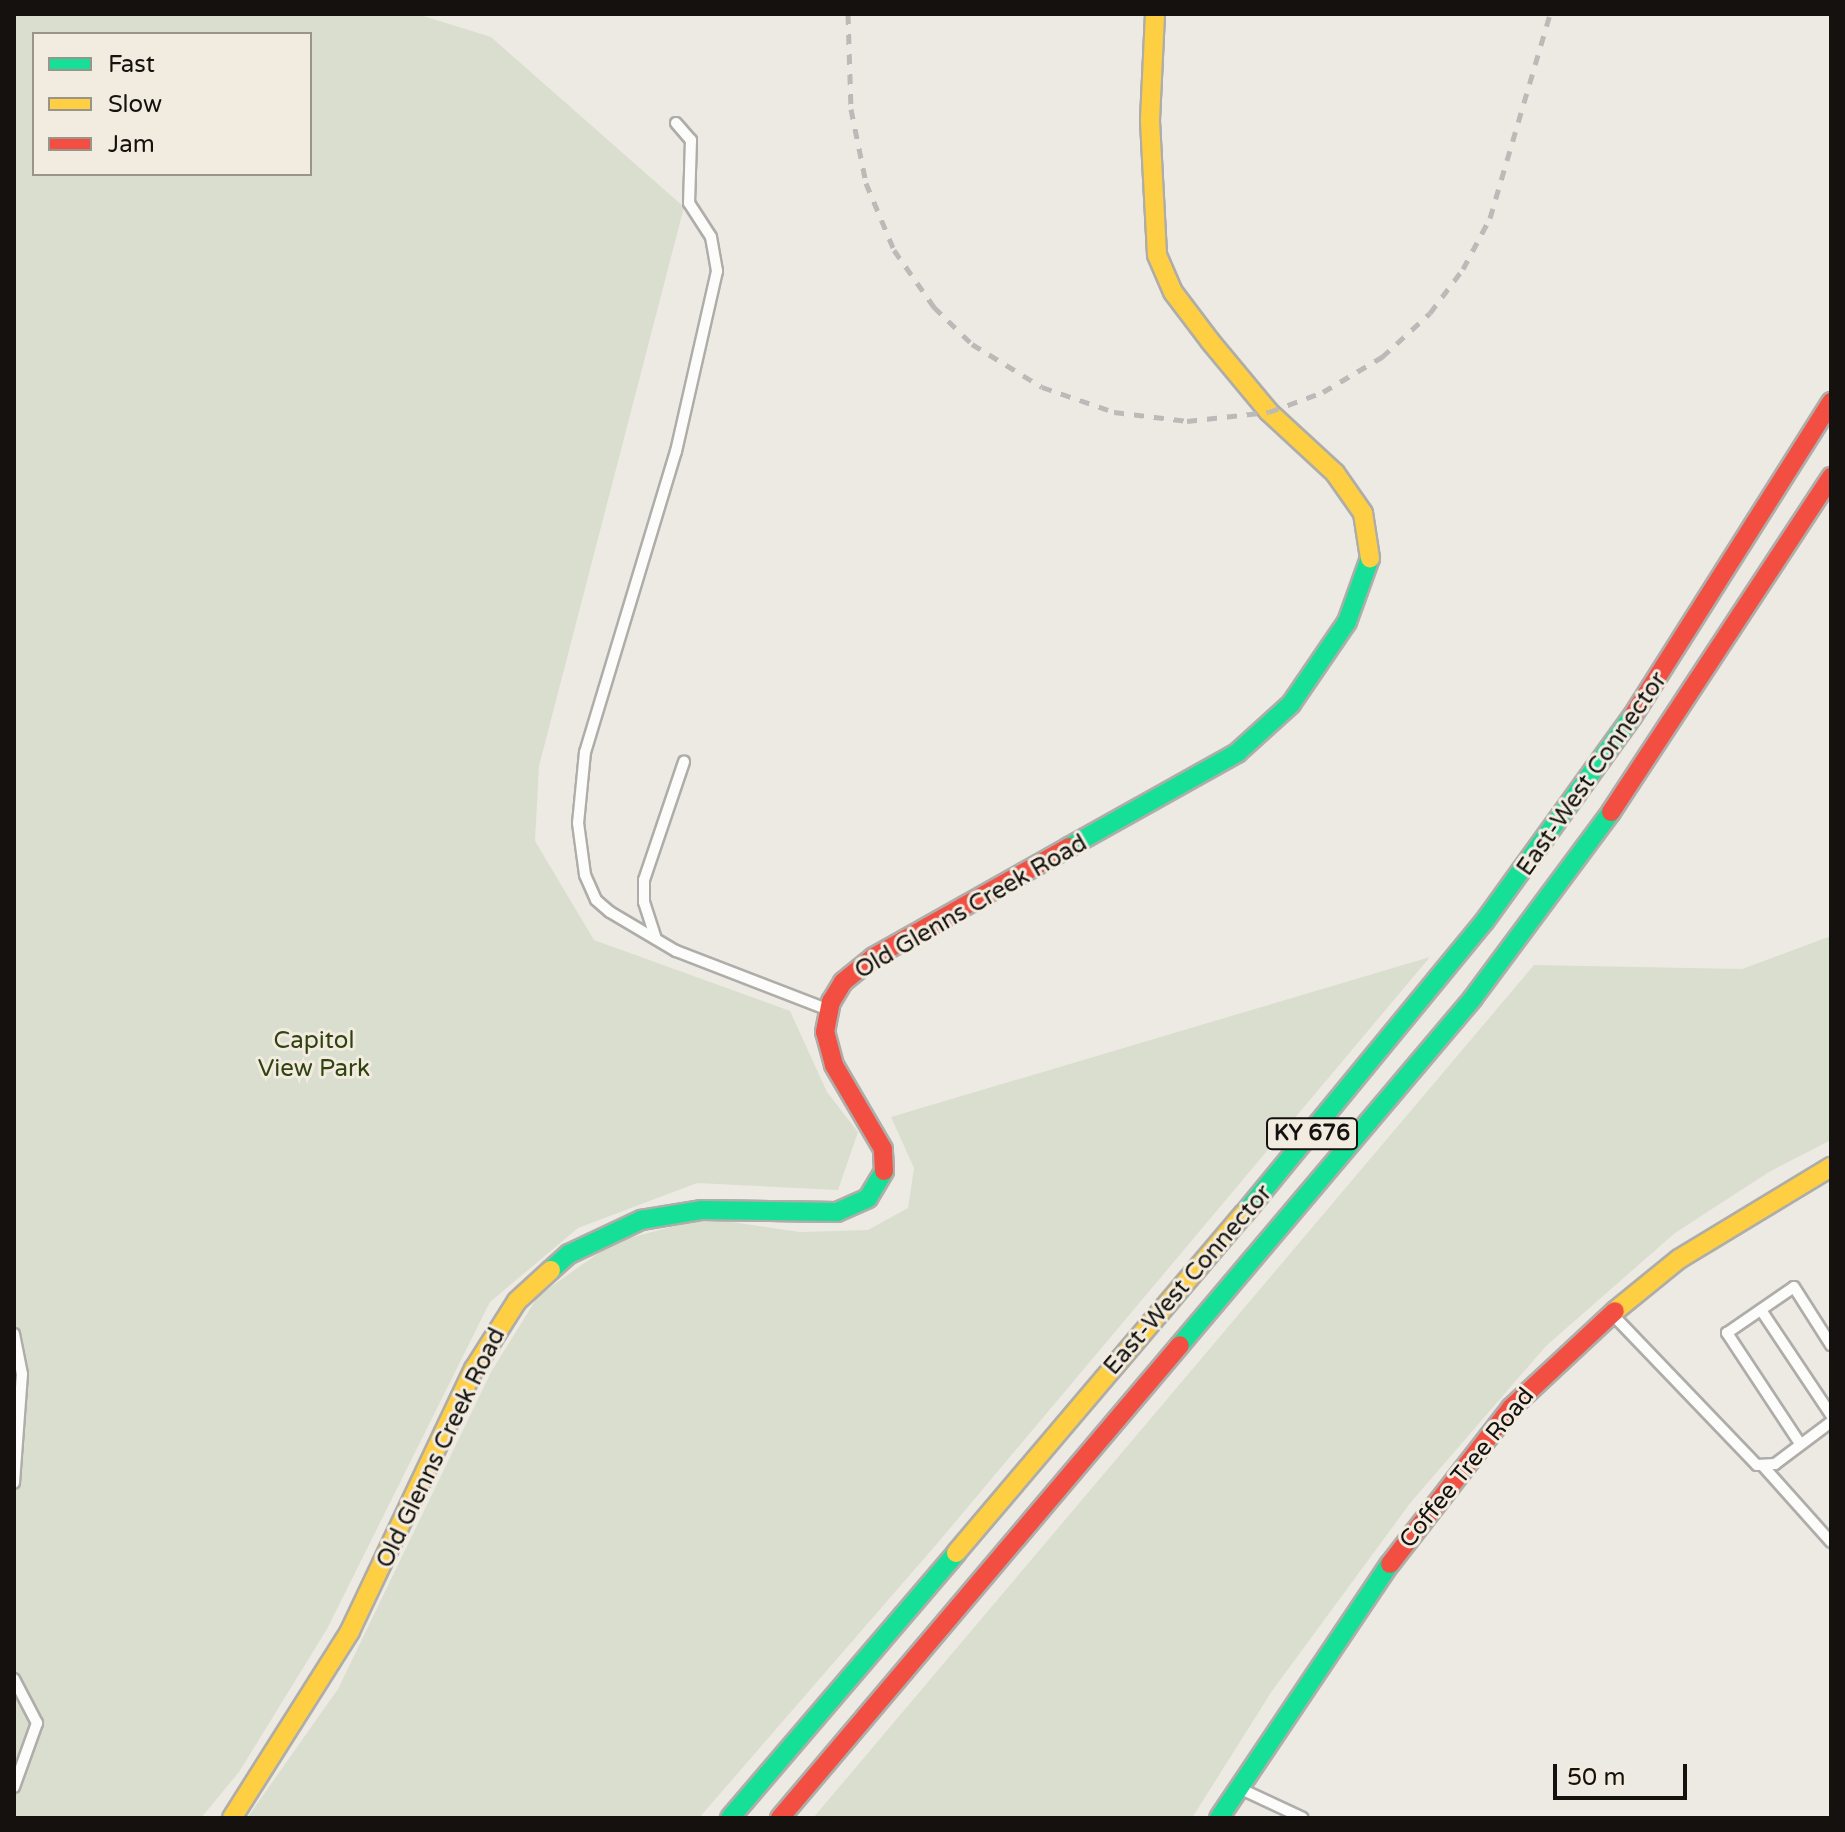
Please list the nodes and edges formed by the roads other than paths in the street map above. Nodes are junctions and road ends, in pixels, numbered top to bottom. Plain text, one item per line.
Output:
1 (1155, 14) edge
2 (676, 123) dead end
3 (1831, 402) edge
4 (1831, 477) edge
5 (684, 762) dead end
6 (656, 939) junction
7 (828, 1010) junction
8 (1831, 1167) edge
9 (1761, 1310) junction
10 (1611, 1313) junction
11 (14, 1334) edge
12 (1831, 1345) edge
13 (1831, 1415) edge
14 (1831, 1422) edge
15 (1799, 1442) junction
16 (1763, 1466) junction
17 (14, 1483) edge
18 (1831, 1542) edge
19 (14, 1679) edge
20 (14, 1787) edge
21 (1239, 1788) junction
22 (232, 1818) edge
23 (730, 1818) edge
24 (780, 1818) edge
25 (1219, 1818) edge
26 (1303, 1818) edge

1 - 7 main road, Old Glenns Creek Road
2 - 6 lane
3 - 23 main road, East-West Connector / KY 676
4 - 24 main road, East-West Connector / KY 676
5 - 6 lane
6 - 7 lane
7 - 22 main road, Old Glenns Creek Road
8 - 10 main road, Coffee Tree Road
9 - 12 lane
9 - 13 lane
9 - 15 lane
10 - 16 lane
10 - 21 main road, Coffee Tree Road
11 - 17 lane
14 - 15 lane
15 - 16 lane
16 - 18 lane
19 - 20 lane
21 - 25 main road, Coffee Tree Road
21 - 26 lane

